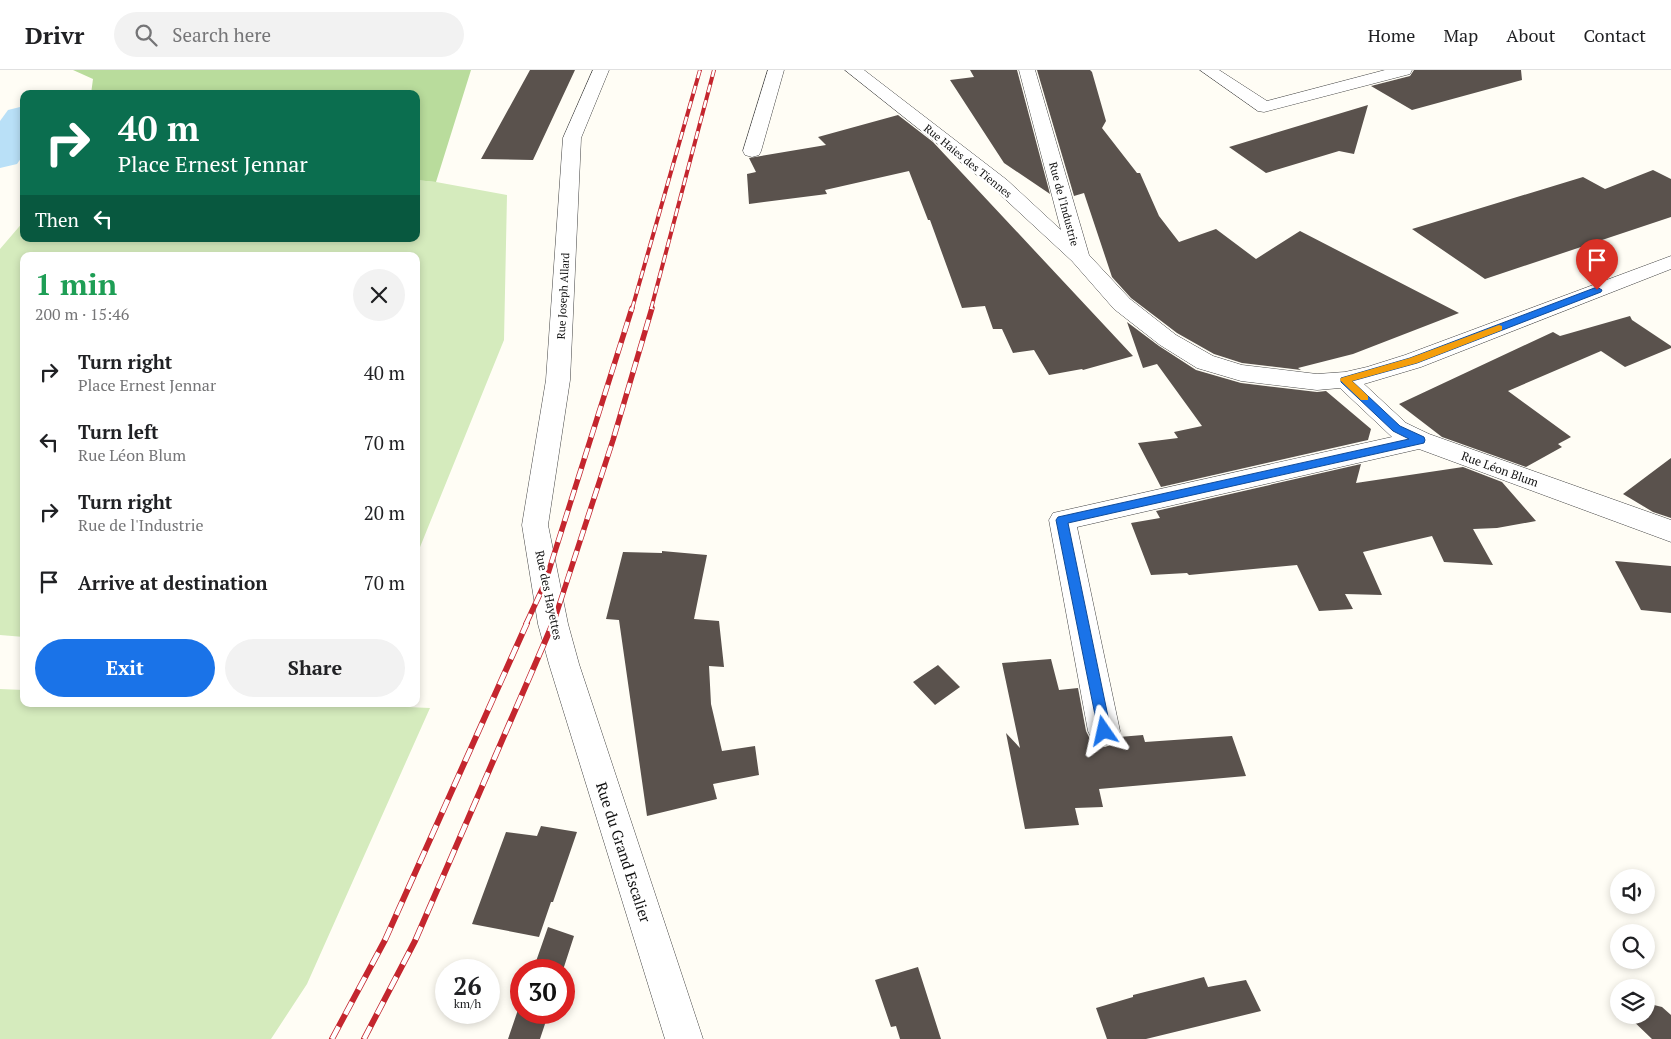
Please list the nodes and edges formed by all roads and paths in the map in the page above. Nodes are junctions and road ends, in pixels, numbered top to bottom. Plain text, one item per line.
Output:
1 (601, 70) edge
2 (776, 70) edge
3 (853, 70) edge
4 (1027, 70) edge
5 (1208, 70) edge
6 (1404, 70) edge
7 (752, 151) dead end
8 (1079, 257) junction
9 (1671, 262) edge
10 (1345, 380) junction
11 (1420, 440) junction
12 (535, 525) joint
13 (1671, 531) edge
14 (564, 664) joint
15 (1104, 731) dead end
16 (684, 1039) edge

1 - 12 street, Rue Joseph Allard
2 - 7 street
3 - 8 street, Rue Haies des Tiennes
4 - 8 street, Rue de l'Industrie
5 - 6 street
8 - 10 street, Rue de l'Industrie
9 - 10 street, Rue de l'Industrie
10 - 11 street, Rue Léon Blum
11 - 13 street, Rue Léon Blum
11 - 15 street
12 - 14 street, Rue des Hayettes
14 - 16 street, Rue du Grand Escalier

